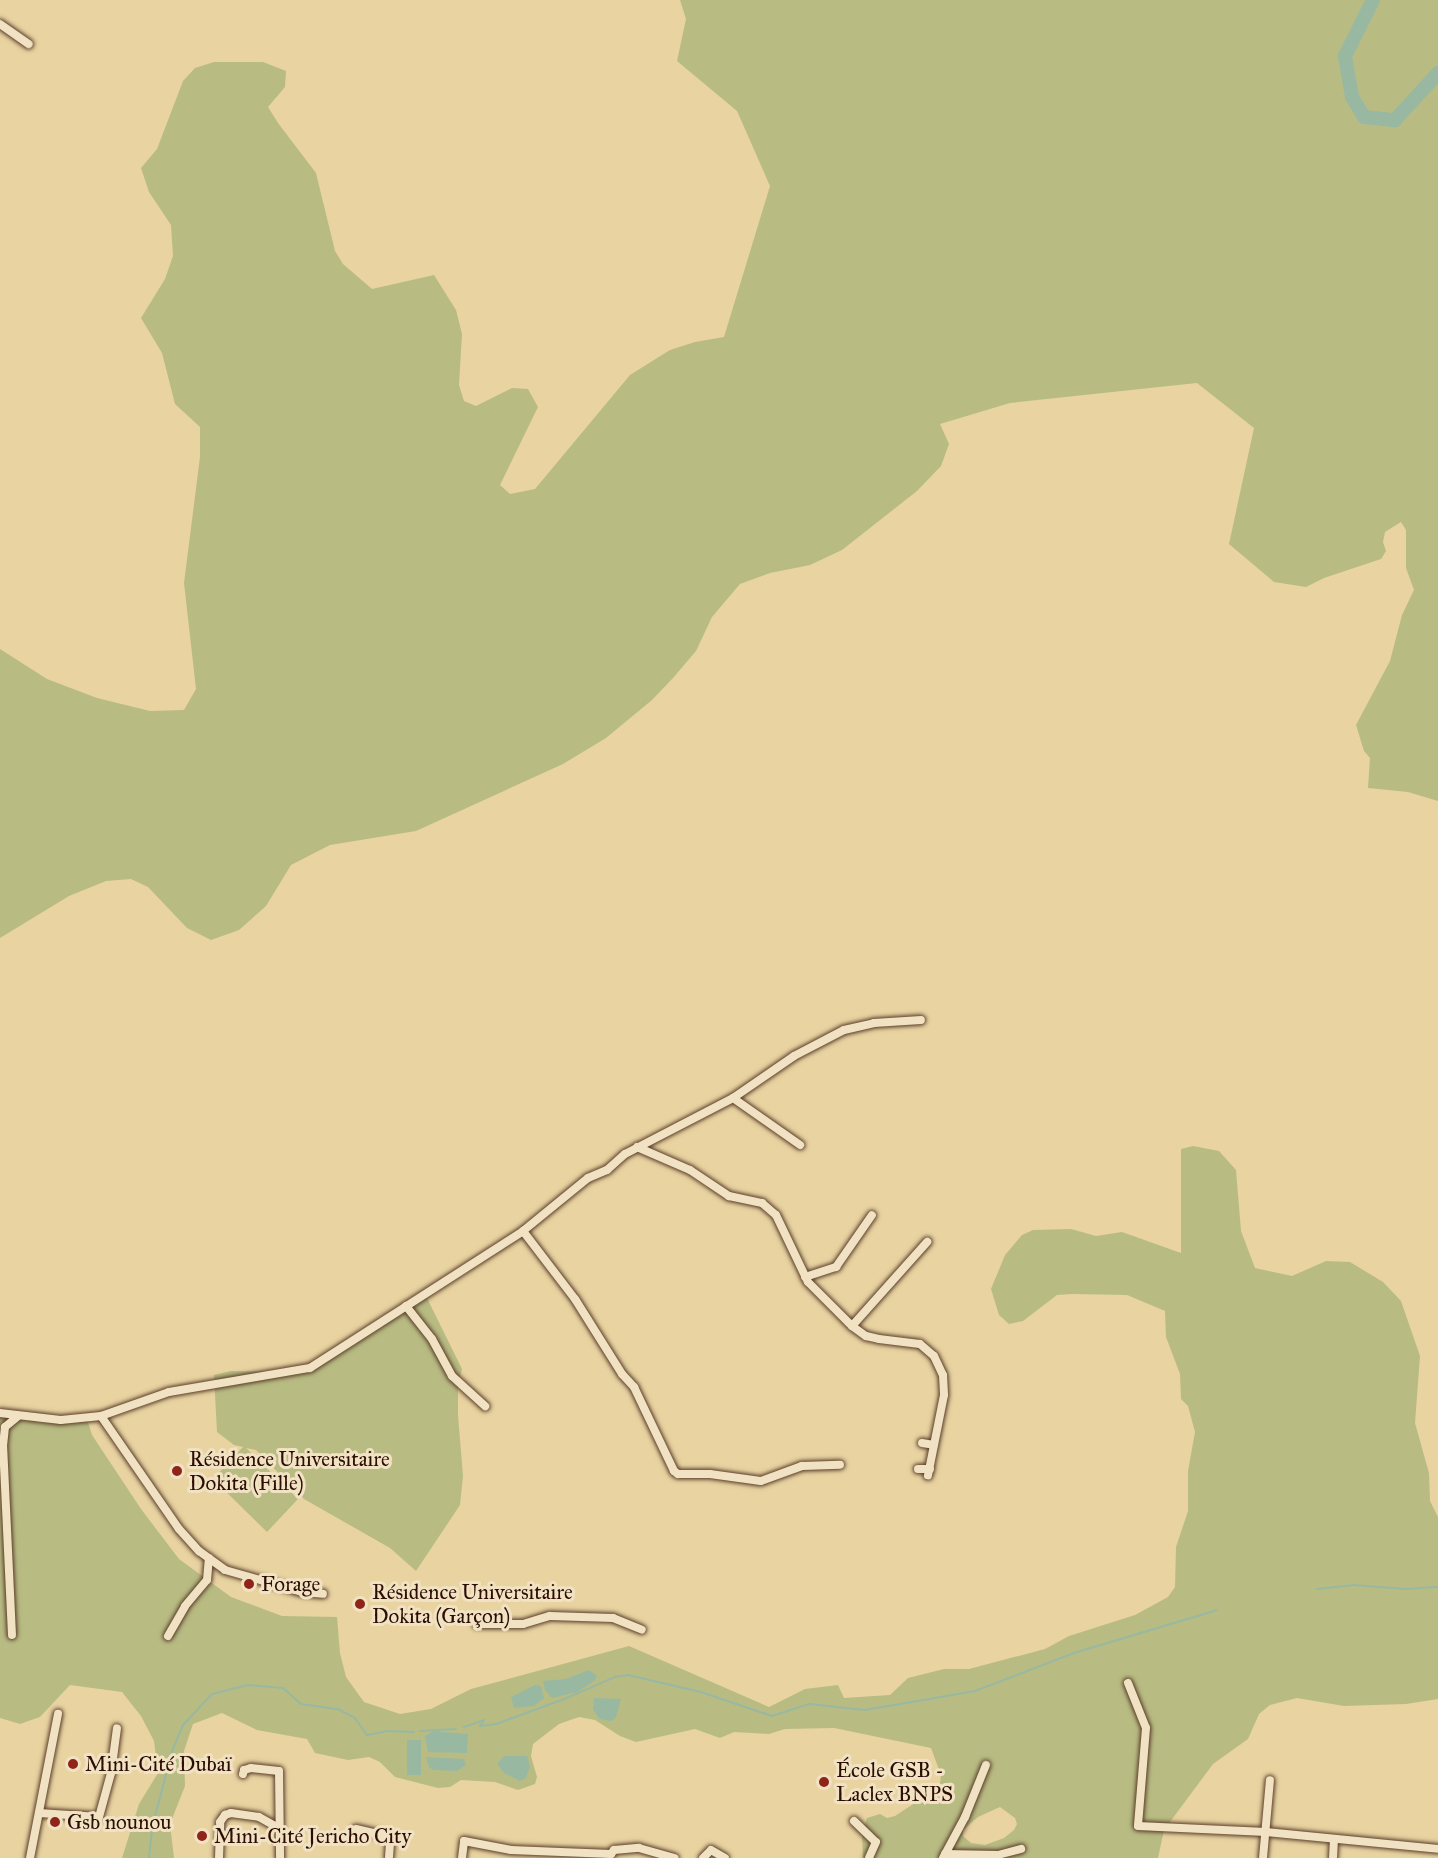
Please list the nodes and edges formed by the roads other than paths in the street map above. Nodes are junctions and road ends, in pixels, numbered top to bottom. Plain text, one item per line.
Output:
1 (0, 24) edge
2 (29, 44) dead end
3 (921, 1020) dead end
4 (734, 1098) junction
5 (800, 1145) dead end
6 (637, 1147) junction
7 (872, 1215) dead end
8 (523, 1231) junction
9 (927, 1242) dead end
10 (805, 1277) junction
11 (406, 1306) junction
12 (852, 1326) junction
13 (485, 1406) dead end
14 (0, 1413) edge
15 (18, 1416) junction
16 (100, 1416) junction
17 (922, 1443) dead end
18 (934, 1445) junction
19 (840, 1465) dead end
20 (918, 1469) dead end
21 (3, 1536) edge
22 (209, 1558) junction
23 (323, 1594) dead end
24 (477, 1624) dead end
25 (642, 1630) dead end
26 (12, 1635) dead end
27 (168, 1636) dead end
28 (1128, 1683) dead end
29 (58, 1713) dead end
30 (117, 1728) dead end
31 (986, 1765) dead end
32 (243, 1774) dead end
33 (1270, 1780) dead end
34 (39, 1813) junction
35 (854, 1821) dead end
36 (279, 1828) junction
37 (356, 1829) dead end
38 (1266, 1832) junction
39 (1334, 1839) junction
40 (1021, 1849) dead end
41 (1438, 1849) edge
42 (610, 1856) edge
43 (944, 1856) edge
44 (30, 1858) edge
45 (219, 1858) edge
46 (280, 1858) edge
47 (389, 1858) edge
48 (462, 1858) edge
49 (675, 1858) edge
50 (703, 1858) edge
51 (725, 1858) edge
52 (868, 1858) edge
53 (1263, 1858) edge
54 (1333, 1858) edge

1 - 2 street
3 - 4 street
4 - 5 street
4 - 6 street
6 - 8 street
6 - 10 street
7 - 10 street
8 - 11 street
8 - 19 street
9 - 12 street
10 - 12 street
11 - 13 street
11 - 16 street
12 - 18 street
14 - 15 street
15 - 16 street
15 - 21 street
16 - 22 street
17 - 18 street
18 - 20 street
21 - 26 street
22 - 23 street
22 - 27 street
24 - 25 street
28 - 38 street
29 - 34 street
30 - 34 street
31 - 43 street
32 - 36 street
33 - 38 street
34 - 44 street
35 - 52 street
36 - 45 street
36 - 46 street
37 - 47 street
38 - 39 street
38 - 53 street
39 - 41 street
39 - 54 street
40 - 43 street
42 - 48 street
42 - 49 street
50 - 51 street

